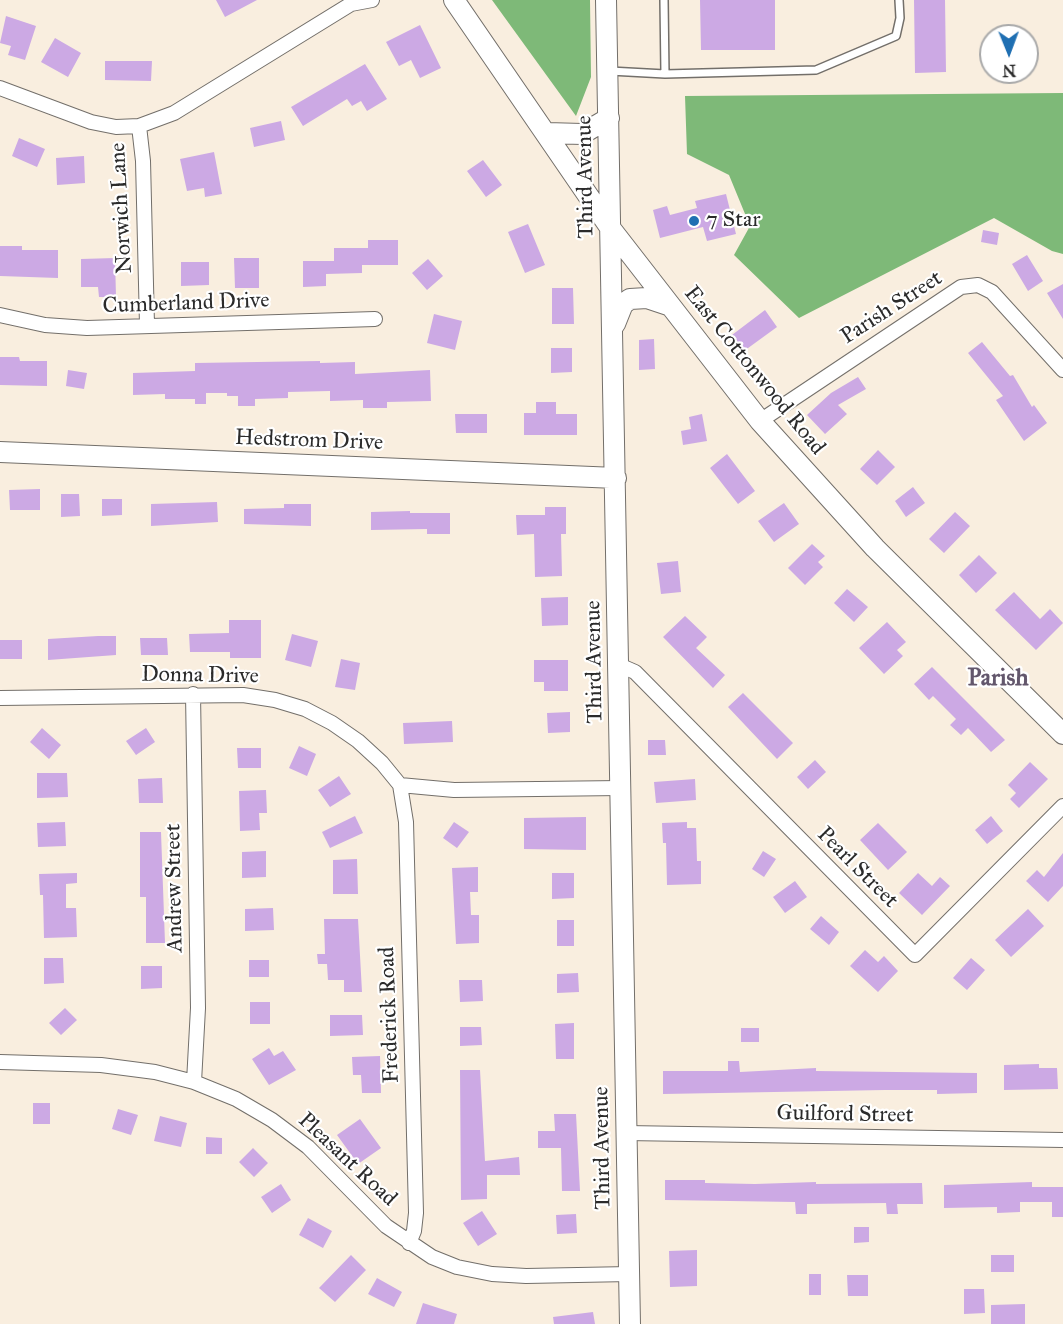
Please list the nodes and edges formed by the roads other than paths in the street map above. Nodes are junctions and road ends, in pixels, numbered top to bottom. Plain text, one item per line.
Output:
1 (372, 0) edge
2 (454, 0) edge
3 (606, 0) edge
4 (664, 0) edge
5 (899, 0) edge
6 (352, 2) edge
7 (607, 71) junction
8 (665, 74) junction
9 (0, 87) edge
10 (609, 118) junction
11 (139, 126) junction
12 (547, 133) junction
13 (611, 229) junction
14 (668, 305) junction
15 (0, 315) edge
16 (375, 319) dead end
17 (147, 325) junction
18 (613, 330) junction
19 (1063, 370) edge
20 (760, 421) junction
21 (0, 452) edge
22 (616, 478) junction
23 (619, 665) junction
24 (193, 694) junction
25 (0, 698) edge
26 (1063, 734) edge
27 (400, 785) junction
28 (621, 788) junction
29 (1063, 806) edge
30 (0, 1062) edge
31 (194, 1082) junction
32 (626, 1133) junction
33 (1063, 1140) edge
34 (409, 1243) junction
35 (630, 1274) junction
36 (630, 1324) edge

1 - 6 street
2 - 12 street, East Cottonwood Road
3 - 7 street, Third Avenue
4 - 8 lane
5 - 8 lane
6 - 11 street
7 - 8 lane
7 - 10 street, Third Avenue
9 - 11 street
10 - 12 street
10 - 13 street, Third Avenue
11 - 17 street, Norwich Lane
12 - 13 street, East Cottonwood Road
13 - 14 street, East Cottonwood Road
13 - 18 street, Third Avenue
14 - 18 street
14 - 20 street, East Cottonwood Road
15 - 17 street, Cumberland Drive
16 - 17 street, Cumberland Drive
18 - 22 street, Third Avenue
19 - 20 street, Parish Street
20 - 26 street, East Cottonwood Road
21 - 22 street, Hedstrom Drive
22 - 23 street, Third Avenue
23 - 28 street, Third Avenue
23 - 29 street, Pearl Street
24 - 25 street, Donna Drive
24 - 27 street, Donna Drive
24 - 31 street, Andrew Street
27 - 28 street
27 - 34 street, Frederick Road
28 - 32 street, Third Avenue
30 - 31 street, Pleasant Road
31 - 34 street, Pleasant Road
32 - 33 street, Guilford Street
32 - 35 street, Third Avenue
34 - 35 street, Pleasant Road
35 - 36 street, Third Avenue

